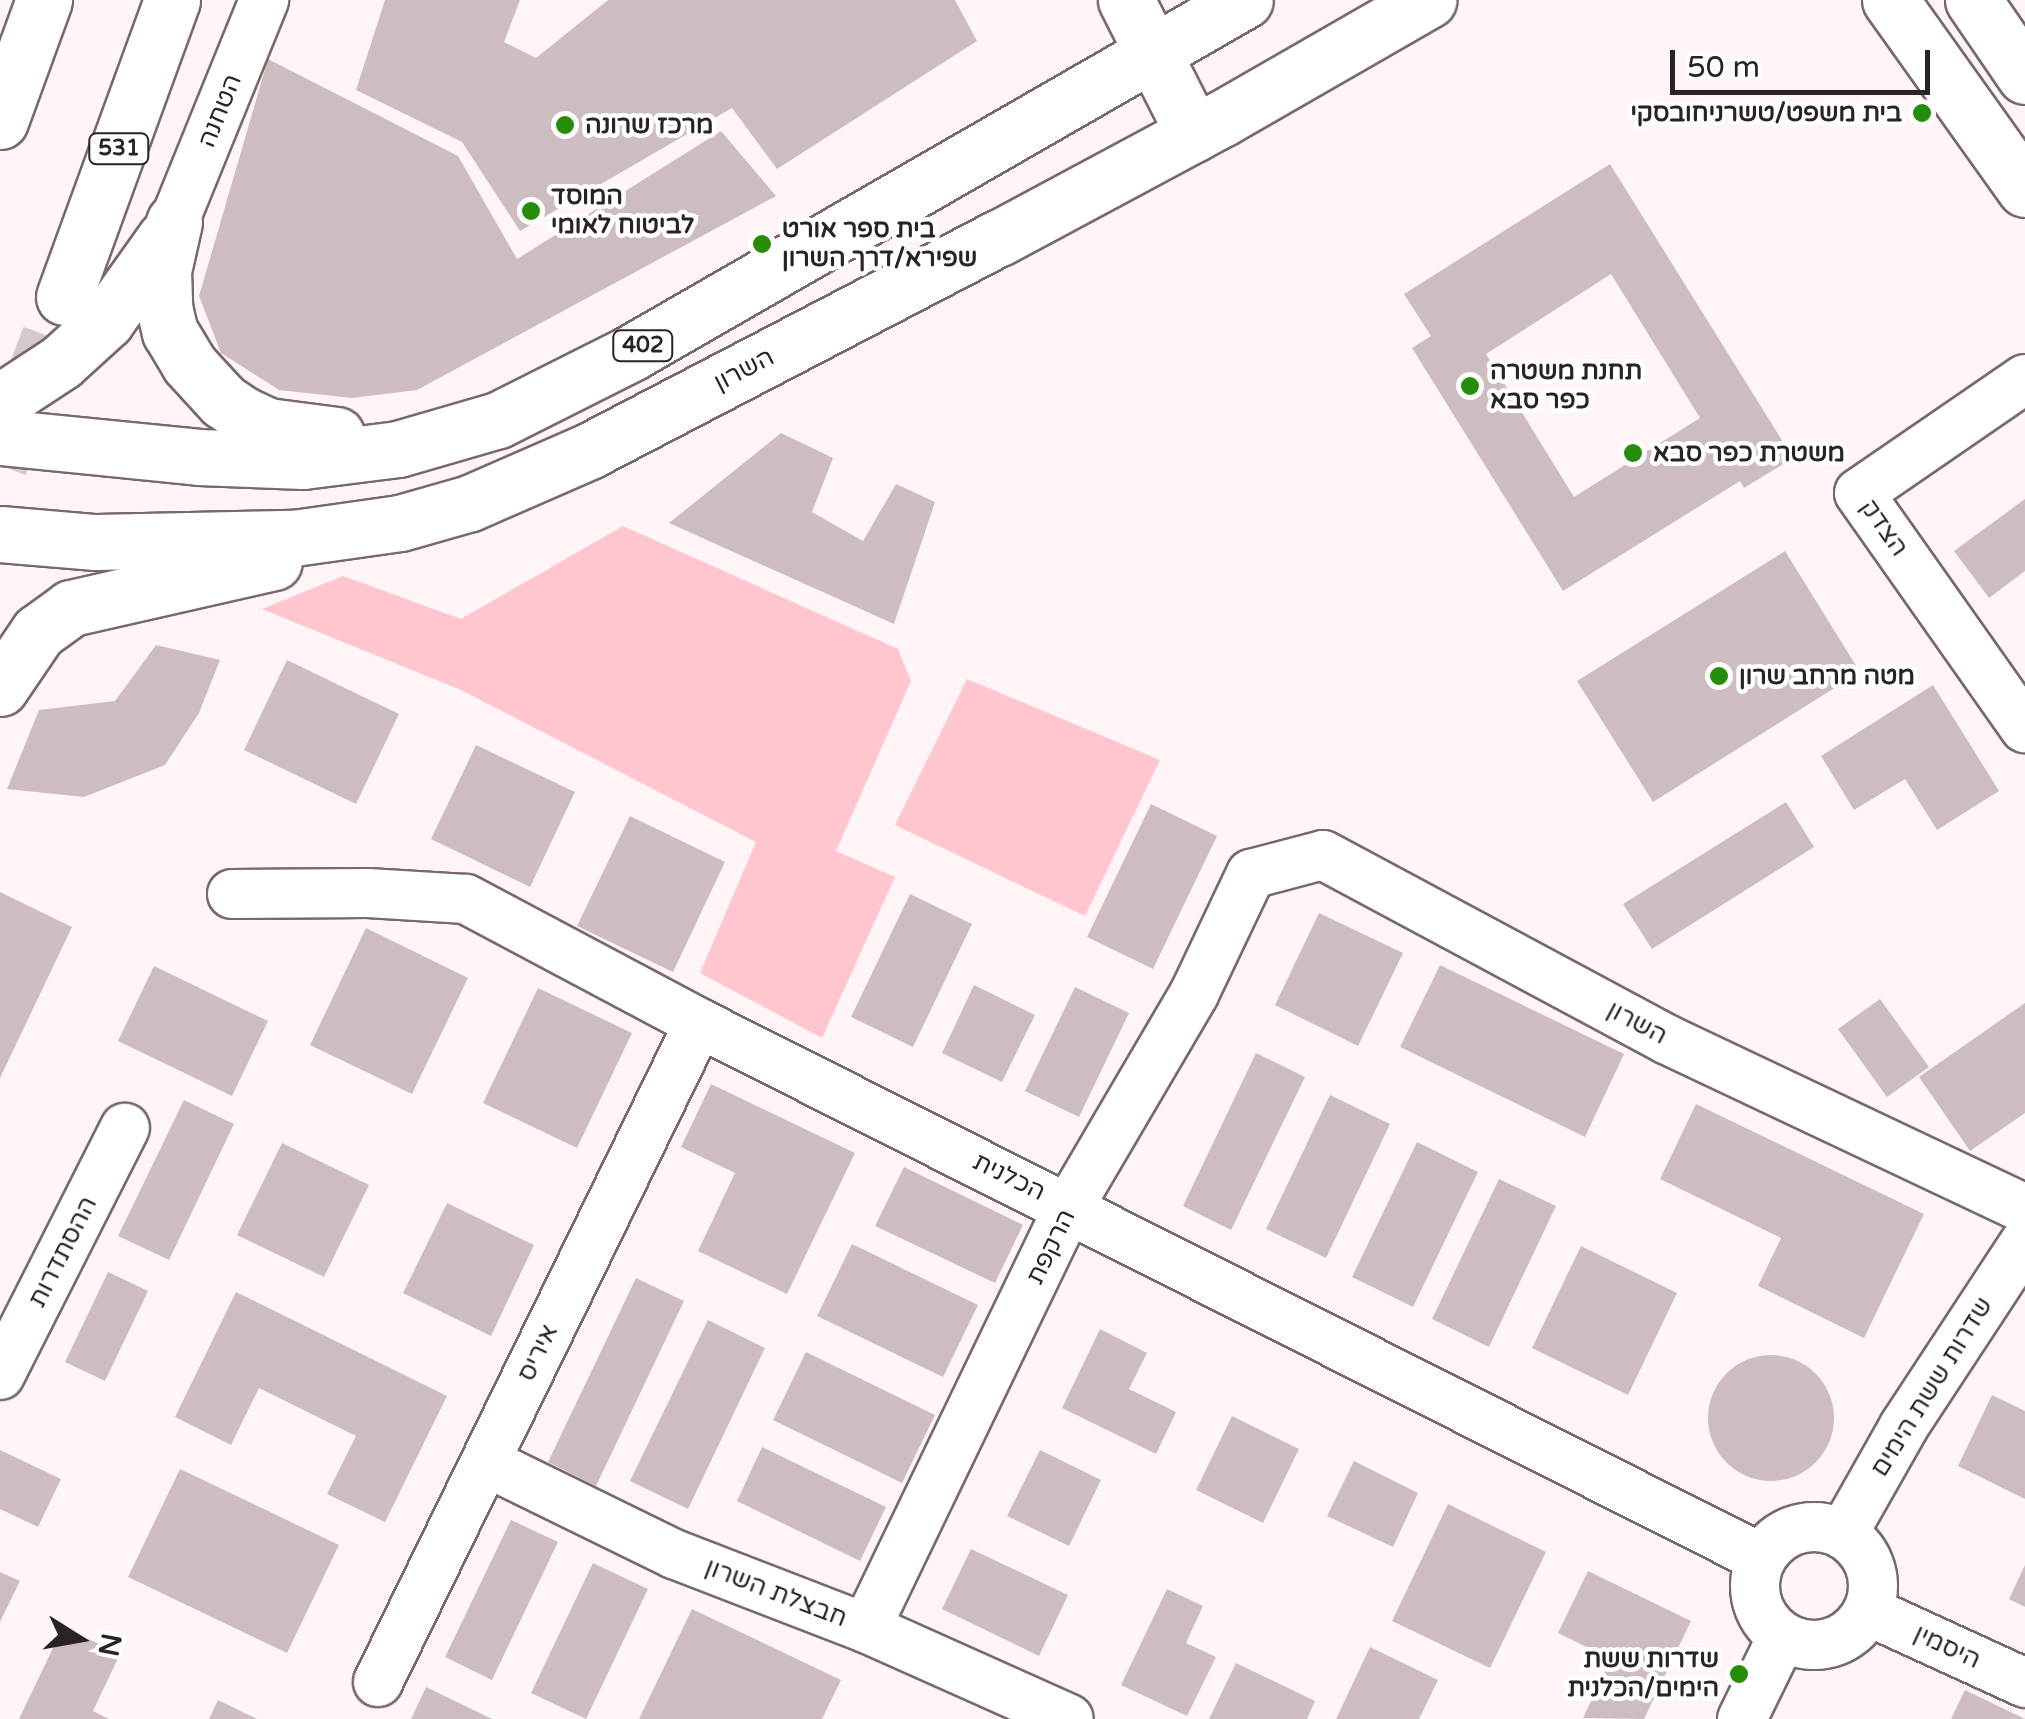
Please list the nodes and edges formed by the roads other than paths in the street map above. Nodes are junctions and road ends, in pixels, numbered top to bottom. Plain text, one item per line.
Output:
1 (44, 0) edge
2 (172, 0) edge
3 (200, 0) edge
4 (264, 0) edge
5 (1126, 0) edge
6 (1245, 0) edge
7 (1428, 0) edge
8 (1890, 0) edge
9 (1973, 0) edge
10 (2000, 0) edge
11 (1155, 50) junction
12 (2025, 54) edge
13 (2025, 76) edge
14 (0, 121) edge
15 (1194, 134) junction
16 (2025, 189) edge
17 (101, 202) junction
18 (174, 222) junction
19 (64, 297) tunnel mouth
20 (2025, 379) edge
21 (0, 402) edge
22 (498, 420) junction
23 (0, 436) edge
24 (76, 442) junction
25 (0, 470) edge
26 (373, 528) junction
27 (0, 534) edge
28 (0, 688) edge
29 (2025, 728) edge
30 (1251, 874) joint
31 (232, 894) dead end
32 (699, 1024) junction
33 (125, 1128) dead end
34 (1069, 1207) junction
35 (2025, 1208) edge
36 (2025, 1242) edge
37 (0, 1375) edge
38 (486, 1462) junction
39 (1843, 1534) junction
40 (1761, 1558) junction
41 (1868, 1611) junction
42 (866, 1628) junction
43 (1782, 1637) junction
44 (378, 1682) dead end
45 (2025, 1684) edge
46 (1070, 1719) edge
47 (1742, 1719) edge

1 - 14 main road
2 - 17 main road, 531
3 - 17 main road
4 - 18 street, הטחנה
5 - 11 main road
6 - 11 main road, 402
7 - 15 main road, השרון
8 - 16 main road
9 - 13 main road
10 - 12 main road
11 - 15 main road
11 - 22 main road, 402
15 - 26 main road, השרון
17 - 19 main road, 531
18 - 21 main road
18 - 22 main road
20 - 29 street, הצדק
22 - 24 main road, 402
23 - 24 main road, 402
24 - 25 main road
26 - 27 main road, השרון
26 - 28 main road
30 - 34 street, הרקפת
30 - 35 street, השרון
31 - 32 street, הכלנית
32 - 34 street, הכלנית
32 - 38 street, איריס
33 - 37 street, ההסתדרות
34 - 40 street, הכלנית
34 - 42 street, הרקפת
36 - 39 street, שדרות ששת הימים
38 - 42 street, חבצלת השרון
38 - 44 street, איריס
39 - 40 street
39 - 41 street
40 - 43 street
41 - 43 street
41 - 45 street, היסמין
42 - 46 street, חבצלת השרון
43 - 47 street

